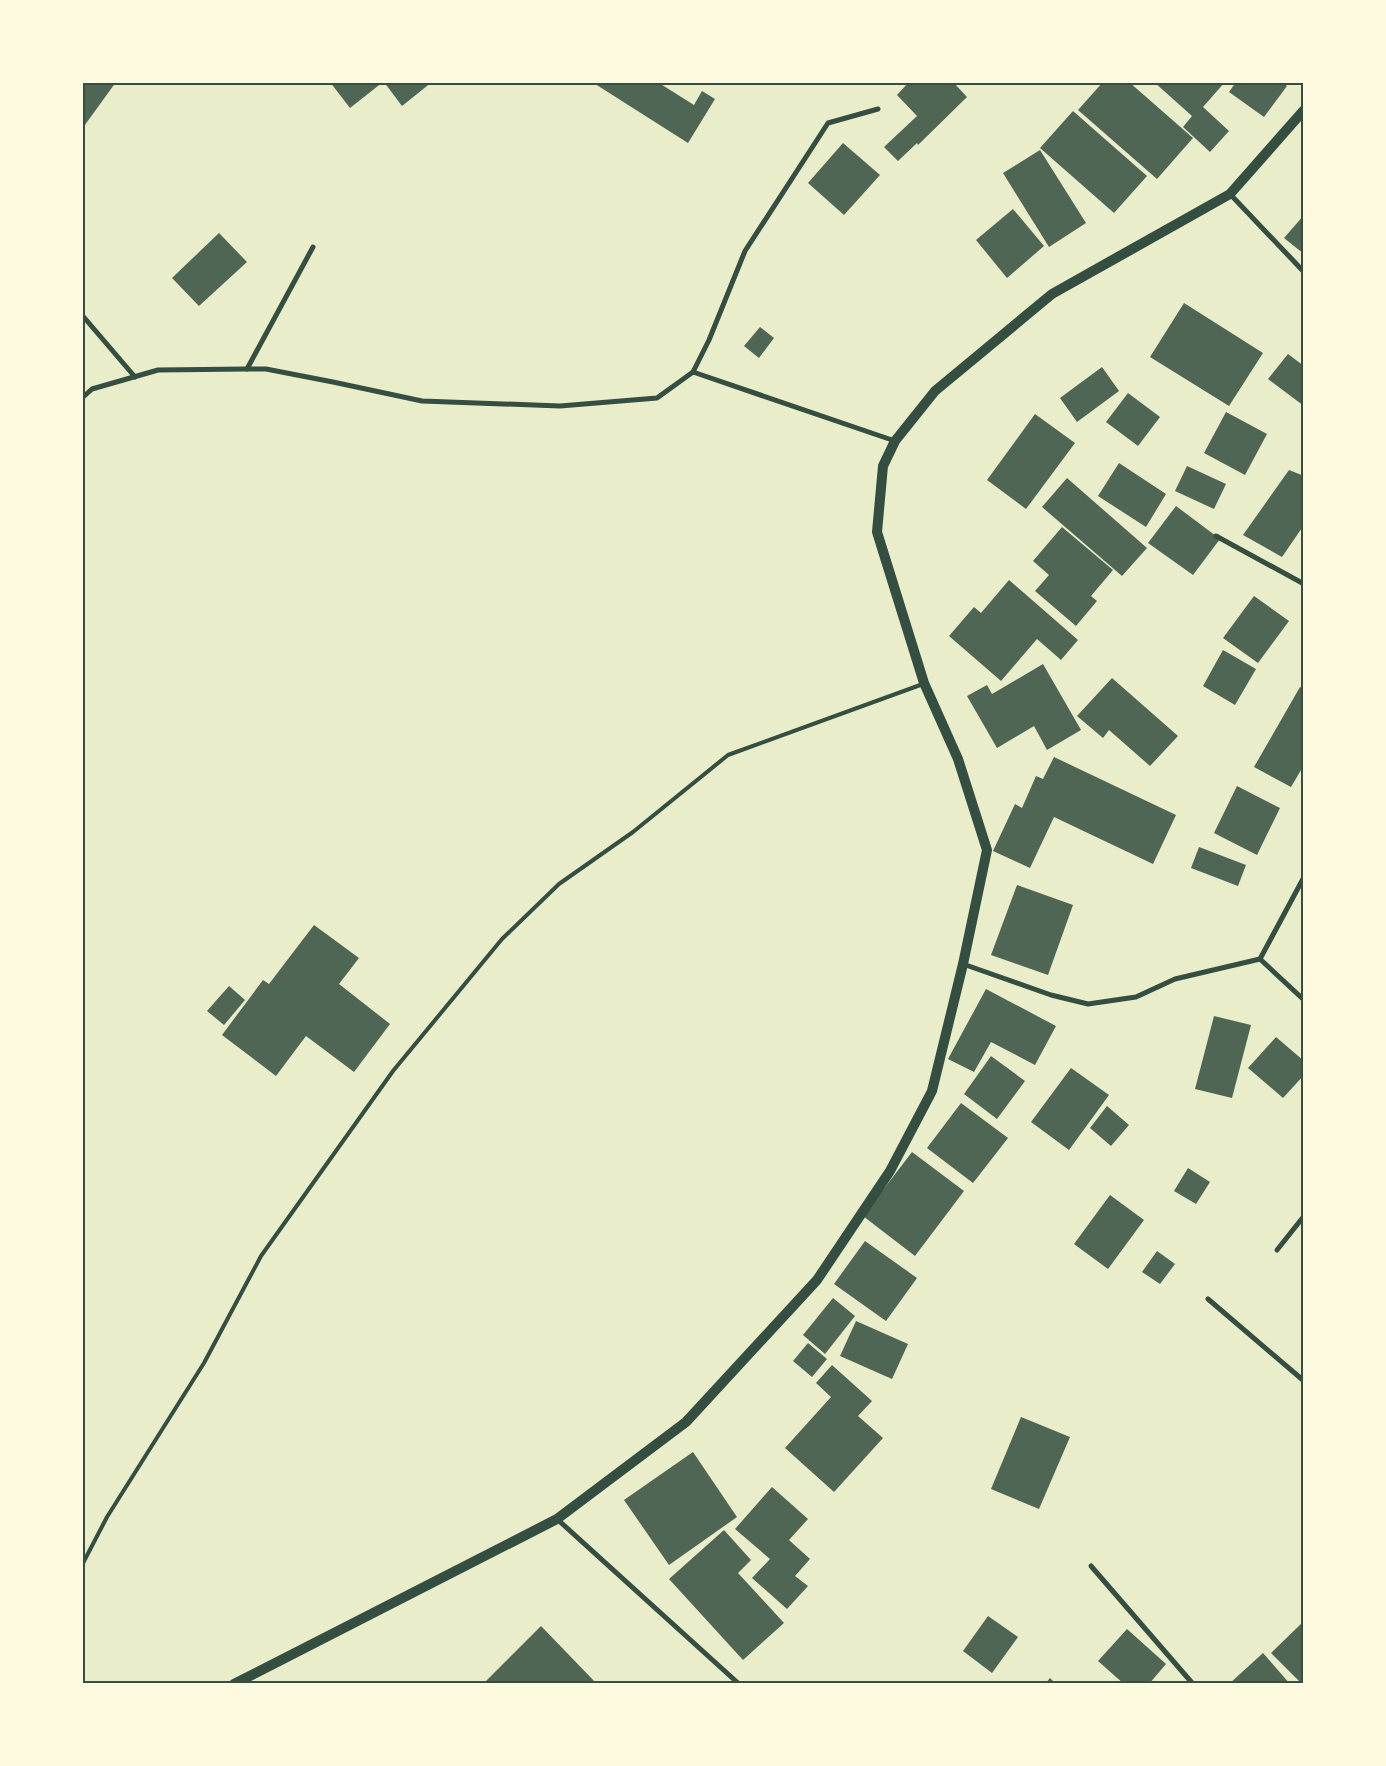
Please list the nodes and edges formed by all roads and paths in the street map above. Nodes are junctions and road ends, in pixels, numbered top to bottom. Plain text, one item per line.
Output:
1 (878, 109) dead end
2 (1304, 110) edge
3 (1230, 194) junction
4 (313, 247) dead end
5 (1304, 272) edge
6 (82, 315) edge
7 (247, 369) junction
8 (693, 372) junction
9 (135, 377) junction
10 (82, 398) edge
11 (895, 441) junction
12 (1216, 536) dead end
13 (1304, 584) edge
14 (924, 683) junction
15 (1304, 878) edge
16 (1260, 959) junction
17 (963, 964) junction
18 (1304, 1000) edge
19 (1304, 1216) edge
20 (1277, 1250) dead end
21 (1208, 1299) dead end
22 (1304, 1381) edge
23 (557, 1519) junction
24 (82, 1565) edge
25 (1091, 1566) dead end
26 (234, 1684) edge
27 (738, 1684) edge
28 (1193, 1684) edge

1 - 8 street
2 - 3 main road
3 - 5 street
3 - 11 main road
4 - 7 street
6 - 9 street
7 - 8 street
7 - 9 street
8 - 11 street
9 - 10 street
11 - 14 main road
12 - 13 street
14 - 17 main road
14 - 24 lane
15 - 16 street
16 - 17 street
16 - 18 street
17 - 23 main road
19 - 20 street
21 - 22 street
23 - 26 main road
23 - 27 street
25 - 28 street

